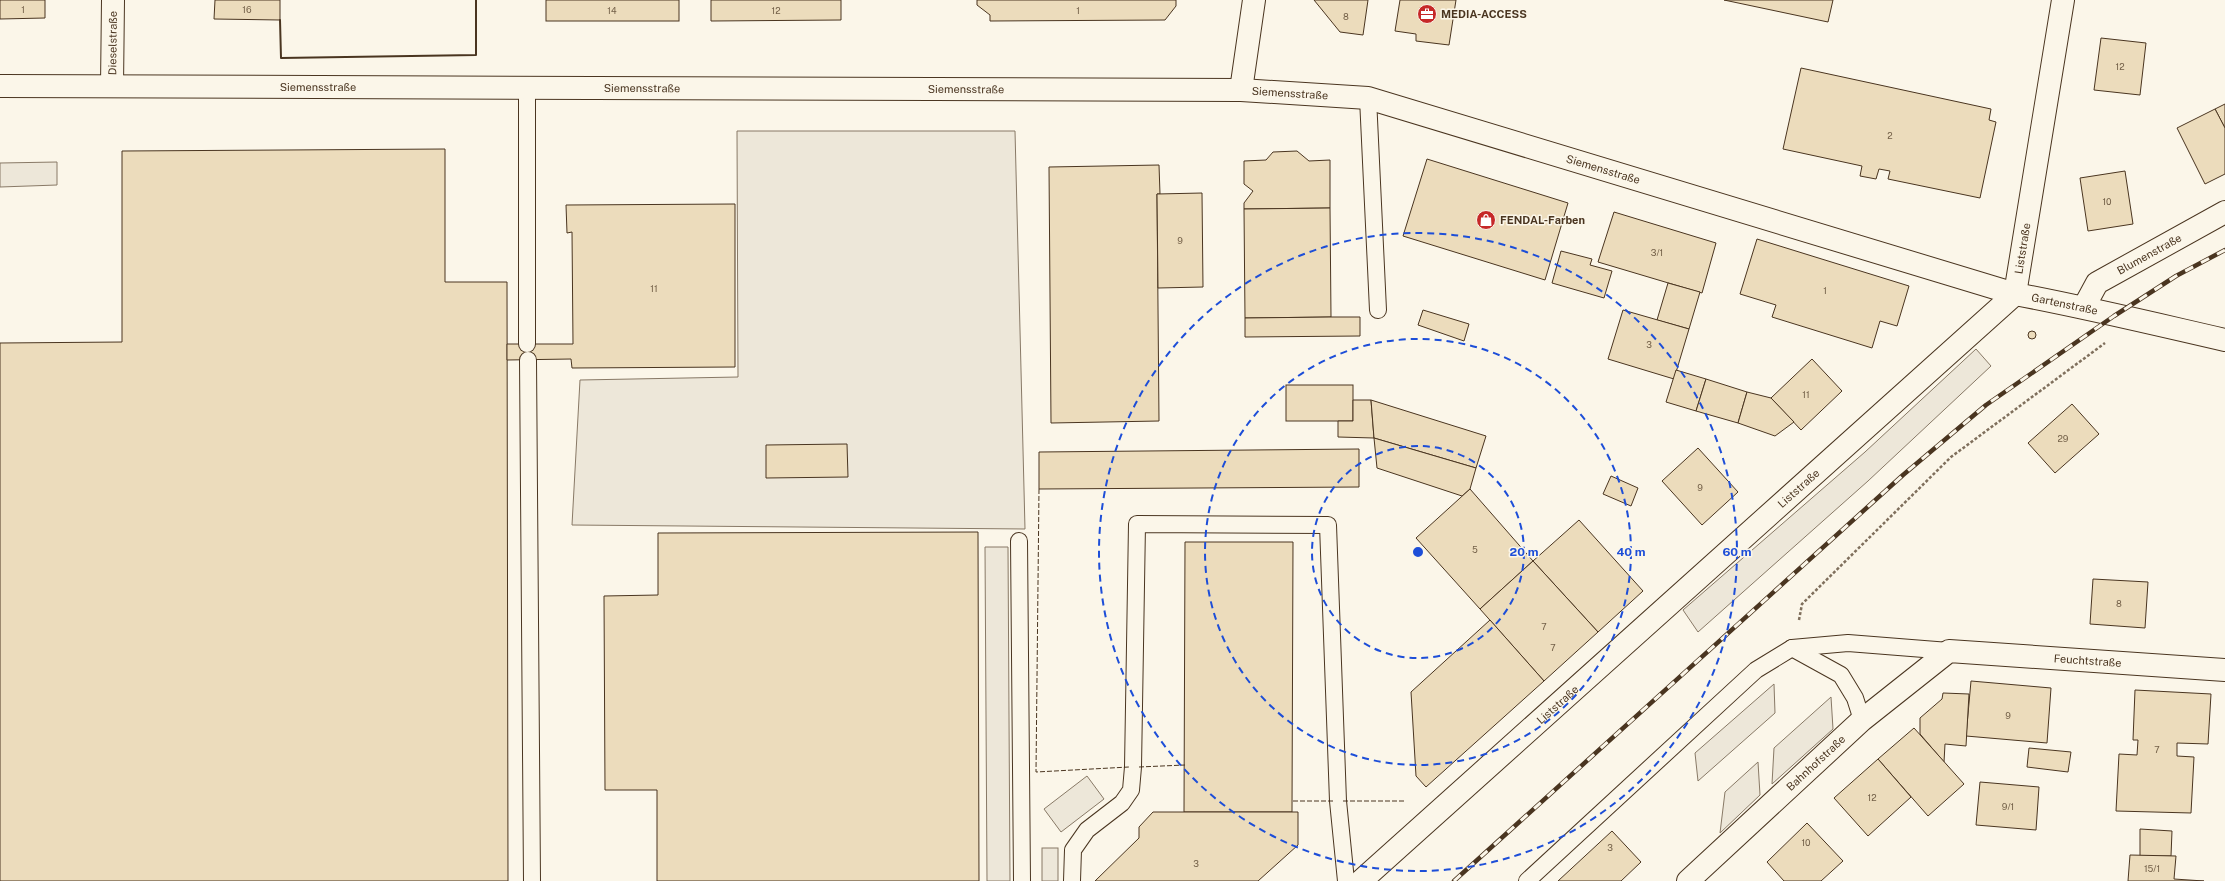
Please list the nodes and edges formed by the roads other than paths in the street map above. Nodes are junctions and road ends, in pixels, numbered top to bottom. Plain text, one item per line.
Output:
1 (113, 0) edge
2 (1254, 0) edge
3 (2063, 0) edge
4 (0, 86) edge
5 (112, 86) junction
6 (527, 88) junction
7 (1241, 90) junction
8 (1368, 98) junction
9 (2225, 212) edge
10 (1907, 260) joint
11 (2015, 294) junction
12 (2084, 307) junction
13 (1378, 310) dead end
14 (2225, 340) edge
15 (528, 344) dead end
16 (528, 360) dead end
17 (1019, 541) dead end
18 (1792, 648) junction
19 (1950, 651) junction
20 (2225, 670) edge
21 (1862, 720) junction
22 (532, 881) edge
23 (1022, 881) edge
24 (1072, 881) edge
25 (1346, 881) edge
26 (1361, 881) edge
27 (1527, 881) edge
28 (1688, 881) edge

1 - 5 street, Dieselstraße
2 - 7 street
3 - 11 street, Liststraße
4 - 5 street, Siemensstraße
5 - 6 street, Siemensstraße
6 - 7 street, Siemensstraße
6 - 15 lane
7 - 8 street, Siemensstraße
8 - 10 street, Siemensstraße
8 - 13 lane
9 - 12 street, Blumenstraße
10 - 11 street, Gartenstraße
11 - 12 street, Gartenstraße
11 - 26 street, Liststraße
12 - 14 street, Gartenstraße
16 - 22 lane
17 - 23 lane
18 - 19 lane
18 - 21 lane
18 - 27 lane
19 - 20 street, Feuchtstraße
19 - 21 street, Bahnhofstraße
21 - 28 street, Bahnhofstraße
24 - 25 lane

